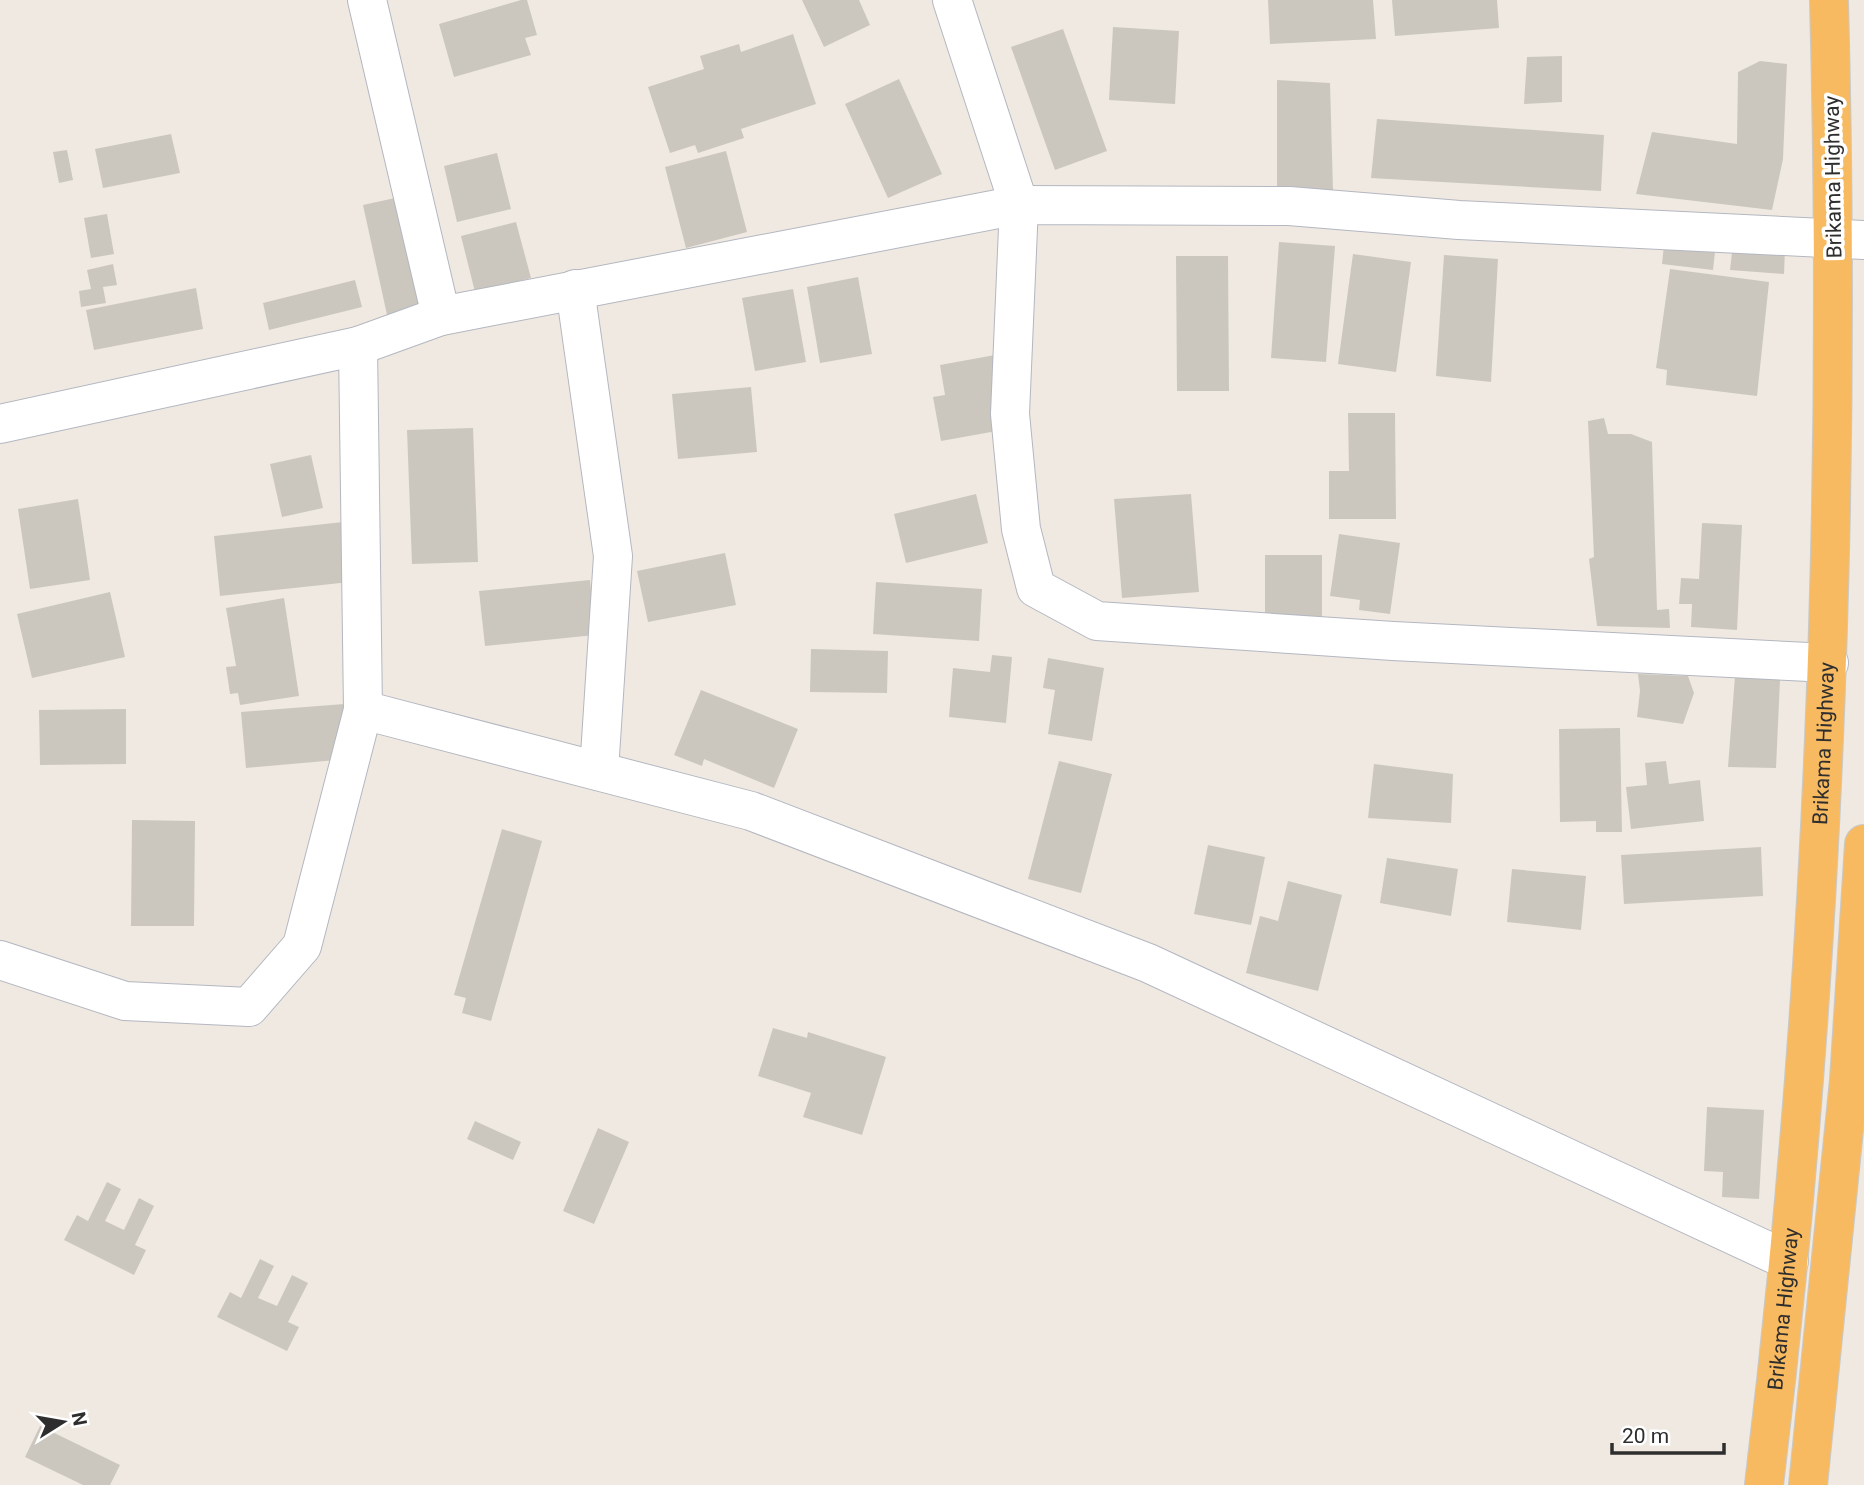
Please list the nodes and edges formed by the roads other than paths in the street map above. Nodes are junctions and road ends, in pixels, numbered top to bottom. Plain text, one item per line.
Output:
1 (367, 0) edge
2 (952, 0) edge
3 (1829, 0) edge
4 (1019, 205) junction
5 (1850, 240) edge
6 (575, 289) junction
7 (441, 316) junction
8 (358, 346) junction
9 (0, 424) edge
10 (1829, 663) junction
11 (363, 710) junction
12 (599, 771) junction
13 (1864, 844) edge
14 (0, 960) edge
15 (1789, 1261) junction
16 (1764, 1485) edge
17 (1808, 1485) edge

1 - 7 street
2 - 4 street
3 - 5 highway, Brikama Highway
4 - 5 street
4 - 6 street
4 - 10 street
5 - 10 highway, Brikama Highway
6 - 7 street
6 - 12 street
7 - 8 street
8 - 9 street
8 - 11 street
10 - 15 highway, Brikama Highway
11 - 12 street
11 - 14 street
12 - 15 street
13 - 17 highway, Brikama Highway
15 - 16 highway, Brikama Highway

